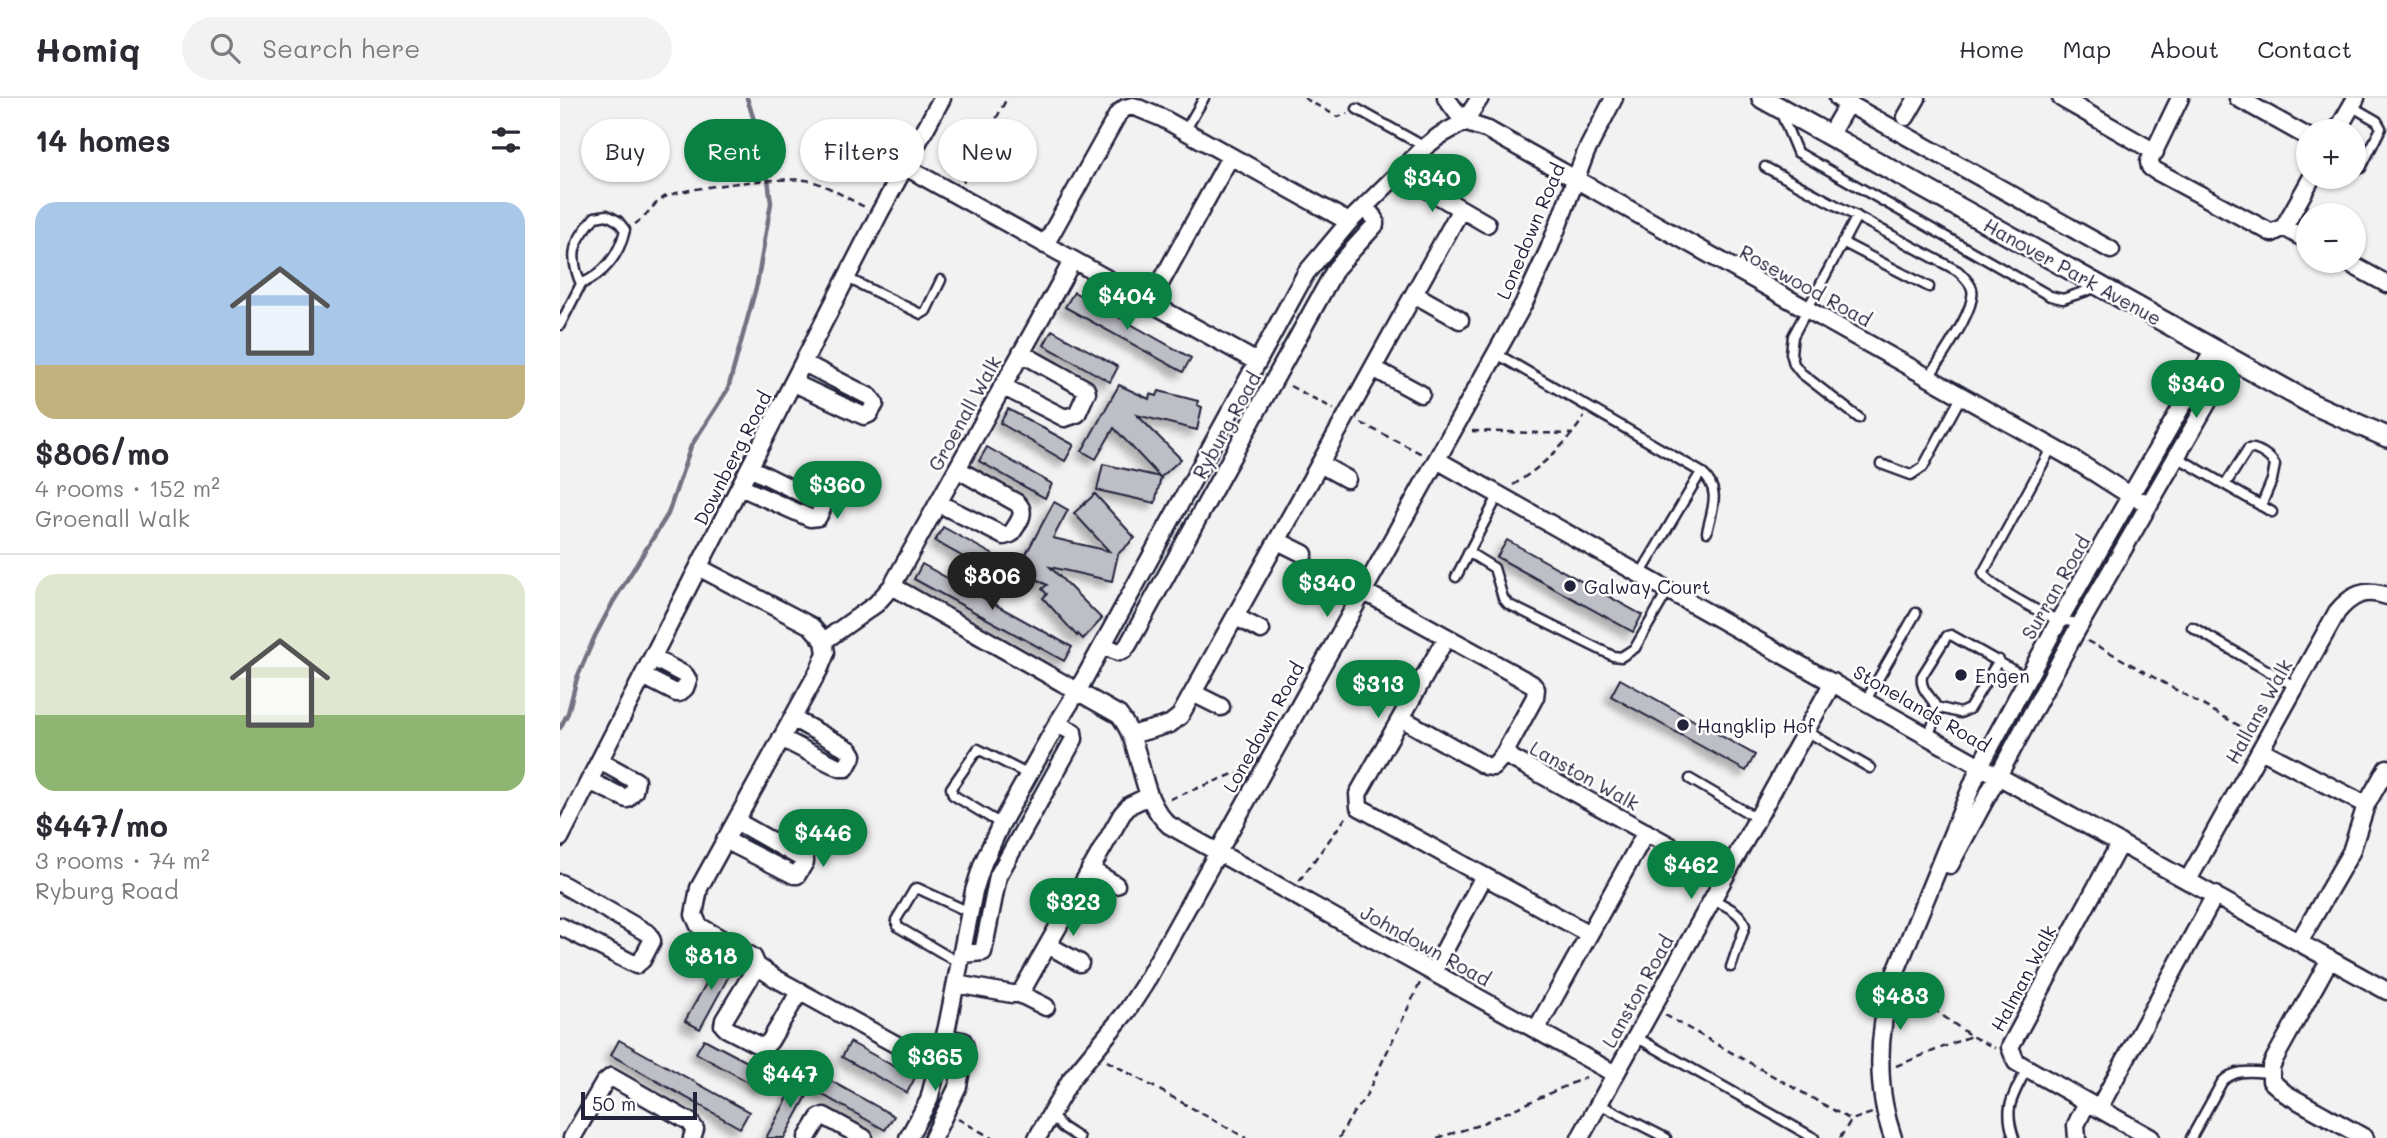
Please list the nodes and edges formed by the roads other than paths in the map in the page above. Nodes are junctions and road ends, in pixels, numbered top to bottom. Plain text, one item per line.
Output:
1 (942, 98) edge
2 (1204, 98) edge
3 (1446, 98) edge
4 (1480, 98) edge
5 (1614, 98) edge
6 (1917, 98) edge
7 (2061, 98) edge
8 (2180, 98) edge
9 (2238, 98) edge
10 (1843, 101) edge
11 (2353, 102) edge
12 (1770, 103) edge
13 (1357, 109) road end
14 (1906, 117) dead end
15 (2344, 119) edge
16 (1465, 122) junction
17 (924, 130) edge
18 (2296, 130) edge
19 (1185, 131) junction
20 (1829, 135) junction
21 (1425, 147) junction
22 (2155, 152) junction
23 (1230, 157) junction
24 (2366, 158) edge
25 (1407, 167) junction
26 (1765, 167) dead end
27 (924, 177) edge
28 (1575, 180) junction
29 (896, 182) edge
30 (2305, 189) edge
31 (1365, 207) junction
32 (1461, 209) junction
33 (1857, 216) junction
34 (1349, 222) junction
35 (1487, 224) dead end
36 (2284, 227) junction
37 (2296, 234) edge
38 (1842, 242) junction
39 (1045, 245) junction
40 (2111, 250) dead end
41 (1073, 260) junction
42 (2366, 272) edge
43 (847, 278) junction
44 (940, 280) dead end
45 (581, 284) junction
46 (2387, 284) edge
47 (2101, 286) junction
48 (1929, 288) dead end
49 (1414, 294) junction
50 (1150, 302) junction
51 (1806, 308) junction
52 (1460, 320) dead end
53 (560, 325) edge
54 (2214, 350) junction
55 (1021, 353) junction
56 (1495, 353) junction
57 (2232, 360) junction
58 (1256, 362) junction
59 (804, 363) junction
60 (1373, 368) junction
61 (1928, 379) junction
62 (794, 383) junction
63 (1002, 386) junction
64 (1421, 394) dead end
65 (1961, 397) junction
66 (1859, 418) dead end
67 (2387, 438) edge
68 (2052, 447) junction
69 (2177, 457) junction
70 (1437, 460) junction
71 (1320, 464) junction
72 (1881, 464) dead end
73 (750, 468) junction
74 (957, 468) junction
75 (1701, 472) junction
76 (1347, 479) dead end
77 (2225, 485) junction
78 (740, 487) junction
79 (1499, 494) junction
80 (2131, 496) junction
81 (938, 503) junction
82 (2150, 504) junction
83 (2261, 506) junction
84 (2272, 512) dead end
85 (1707, 532) dead end
86 (1278, 541) junction
87 (1468, 552) junction
88 (1304, 554) dead end
89 (699, 568) junction
90 (1641, 573) junction
91 (1456, 577) dead end
92 (892, 586) junction
93 (1669, 589) junction
94 (1363, 591) junction
95 (2387, 596) edge
96 (1916, 613) dead end
97 (1236, 617) junction
98 (2059, 620) junction
99 (2192, 627) dead end
100 (2078, 629) junction
101 (1261, 630) dead end
102 (1446, 638) junction
103 (824, 641) junction
104 (1102, 645) junction
105 (653, 658) junction
106 (1999, 660) junction
107 (643, 676) junction
108 (2028, 678) junction
109 (1833, 682) junction
110 (2296, 687) junction
111 (1077, 691) junction
112 (1194, 693) junction
113 (1866, 700) junction
114 (1221, 707) dead end
115 (1936, 707) junction
116 (792, 718) junction
117 (1401, 718) junction
118 (1057, 724) junction
119 (1806, 731) junction
120 (1130, 734) junction
121 (1928, 736) junction
122 (781, 738) junction
123 (2263, 746) junction
124 (1504, 754) junction
125 (600, 761) junction
126 (1980, 766) junction
127 (1870, 768) dead end
128 (2387, 768) edge
129 (1029, 775) junction
130 (1998, 775) junction
131 (1690, 779) dead end
132 (589, 781) junction
133 (1149, 796) junction
134 (2366, 805) junction
135 (1758, 819) junction
136 (736, 821) junction
137 (1001, 824) junction
138 (1646, 832) junction
139 (560, 838) edge
140 (725, 841) junction
141 (2120, 843) junction
142 (1217, 852) junction
143 (1090, 869) junction
144 (1484, 876) junction
145 (1726, 876) junction
146 (2188, 880) junction
147 (560, 883) edge
148 (1116, 885) dead end
149 (2215, 895) junction
150 (1713, 899) junction
151 (971, 913) junction
152 (560, 926) edge
153 (1915, 930) junction
154 (1589, 934) junction
155 (2299, 942) junction
156 (1048, 945) junction
157 (962, 959) junction
158 (2330, 959) junction
159 (1080, 963) dead end
160 (757, 966) junction
161 (1731, 967) dead end
162 (1430, 970) junction
163 (956, 984) junction
164 (800, 991) junction
165 (2387, 991) edge
166 (1020, 994) junction
167 (1046, 1007) dead end
168 (1536, 1030) junction
169 (1636, 1037) junction
170 (945, 1038) junction
171 (937, 1067) junction
172 (2027, 1068) junction
173 (2270, 1073) junction
174 (1615, 1074) junction
175 (1599, 1104) junction
176 (2093, 1105) junction
177 (1050, 1114) junction
178 (572, 1138) edge
179 (692, 1138) edge
180 (807, 1138) edge
181 (864, 1138) edge
182 (908, 1138) edge
183 (933, 1138) edge
184 (1037, 1138) edge
185 (1079, 1138) edge
186 (1580, 1138) edge
187 (1666, 1138) edge
188 (1814, 1138) edge
189 (1893, 1138) edge
190 (2014, 1138) edge
191 (2077, 1138) edge
192 (2151, 1138) edge
193 (2190, 1138) edge
194 (2365, 1138) edge

1 - 17 street, Downberg Road
2 - 19 lane
3 - 16 street, Rosewood Road
4 - 16 street
5 - 28 street, Lonedown Road
6 - 14 street
7 - 22 street
8 - 22 street
9 - 18 street
10 - 20 street
10 - 40 street
11 - 15 street
11 - 24 lane
12 - 20 street, Hanover Park Avenue
12 - 47 lane
13 - 21 lane
16 - 21 street, Ryburg Road
16 - 28 street, Rosewood Road
19 - 23 street
19 - 39 street
20 - 47 street, Hanover Park Avenue
21 - 25 street, Ryburg Road
22 - 36 street
23 - 34 street
23 - 50 street
25 - 31 street, Ryburg Road
25 - 32 street
26 - 33 lane
27 - 39 street
28 - 51 street, Rosewood Road
28 - 56 street, Lonedown Road
29 - 43 street, Downberg Road
30 - 36 street
31 - 34 street, Ryburg Road
31 - 104 street, Ryburg Road
32 - 35 street
32 - 49 street
33 - 38 lane
33 - 61 lane
34 - 58 street, Ryburg Road
36 - 37 street
38 - 48 lane
38 - 51 lane
39 - 41 street
41 - 50 street
41 - 55 street, Groenall Walk
42 - 46 street
43 - 44 lane
43 - 59 street, Downberg Road
45 - 45 lane
45 - 53 lane
47 - 54 street, Hanover Park Avenue
49 - 52 street
49 - 60 street
50 - 58 street
51 - 61 street, Rosewood Road
51 - 66 lane
54 - 57 street, Hanover Park Avenue
54 - 80 street, Surran Road
55 - 63 street, Groenall Walk
55 - 63 street
56 - 70 street, Lonedown Road
56 - 75 lane
57 - 67 street, Hanover Park Avenue
57 - 69 street, Surran Road
58 - 104 street, Ryburg Road
59 - 62 street, Downberg Road
59 - 62 street
60 - 64 street
60 - 71 street
61 - 65 street, Rosewood Road
62 - 73 street, Downberg Road
63 - 74 street, Groenall Walk
65 - 68 street, Rosewood Road
65 - 72 lane
68 - 80 street, Rosewood Road
68 - 98 lane
69 - 77 lane
69 - 82 street, Surran Road
70 - 79 street, Stonelands Road
70 - 94 street, Lonedown Road
71 - 76 street
71 - 86 street
73 - 78 street, Downberg Road
73 - 78 street
74 - 81 street, Groenall Walk
74 - 81 street
75 - 85 lane
75 - 90 lane
77 - 83 lane
77 - 83 lane
78 - 89 street, Downberg Road
79 - 87 lane
79 - 90 street, Stonelands Road
80 - 82 street, Rosewood Road
80 - 98 street, Surran Road
81 - 92 street, Groenall Walk
82 - 100 street, Surran Road
83 - 84 lane
86 - 88 street
86 - 97 street
87 - 91 lane
87 - 93 lane
89 - 103 street
89 - 105 street, Downberg Road
90 - 93 street, Stonelands Road
92 - 103 street, Groenall Walk
92 - 111 street
93 - 109 street, Stonelands Road
94 - 102 street, Lanston Walk
94 - 142 street, Lonedown Road
95 - 110 street, Hallans Walk
96 - 113 lane
97 - 101 street
97 - 112 street
98 - 100 lane
98 - 108 street, Surran Road
99 - 110 lane
100 - 130 street, Surran Road
102 - 117 street
102 - 124 street, Lanston Walk
103 - 116 street
104 - 111 street, Ryburg Road
105 - 107 street, Downberg Road
105 - 107 street
106 - 108 lane
106 - 115 lane
106 - 115 lane
107 - 125 street, Downberg Road
108 - 126 street, Surran Road
109 - 113 street, Stonelands Road
109 - 119 street, Lanston Road
110 - 123 street, Hallans Walk
111 - 118 street, Ryburg Road
111 - 120 street
112 - 114 street
112 - 120 street
113 - 121 street, Stonelands Road
115 - 121 lane
116 - 122 street
116 - 122 street
117 - 124 street, Lanston Walk
117 - 144 street
118 - 129 street, Ryburg Road
118 - 157 street
119 - 127 lane
119 - 135 street, Lanston Road
120 - 133 street
121 - 126 street, Stonelands Road
122 - 136 street
123 - 134 street
123 - 146 street, Hallans Walk
124 - 138 street, Lanston Walk
125 - 132 street, Downberg Road
125 - 132 street
126 - 130 street, Stonelands Road
126 - 153 street, Surran Road
128 - 134 street
129 - 137 street, Ryburg Road
129 - 137 lane
130 - 141 street, Stonelands Road
130 - 153 street, Surran Road
131 - 135 lane
132 - 139 street, Downberg Road
133 - 142 street, Johndown Road
133 - 143 street
134 - 155 street
135 - 145 street, Lanston Road
136 - 140 street
136 - 140 street
137 - 151 street, Ryburg Road
138 - 145 street, Lanston Walk
138 - 154 street, Lanston Walk
140 - 160 street
141 - 146 street, Stonelands Road
141 - 172 street, Halman Walk
142 - 162 street, Johndown Road
142 - 177 street, Lonedown Road
143 - 148 street
143 - 156 street
144 - 154 street
144 - 162 street
145 - 150 street, Lanston Road
146 - 149 street, Stonelands Road
147 - 152 street
149 - 155 street, Stonelands Road
149 - 176 street
150 - 161 lane
150 - 169 street, Lanston Road
151 - 157 street, Ryburg Road
151 - 157 lane
153 - 189 street, Surran Road
154 - 168 street, Lanston Walk
155 - 158 street, Stonelands Road
156 - 159 street
156 - 166 street
157 - 163 street, Ryburg Road
158 - 165 street, Stonelands Road
158 - 173 street
160 - 164 street
160 - 164 street
162 - 168 street, Johndown Road
163 - 166 street
163 - 170 street, Ryburg Road
164 - 171 street
166 - 167 street
168 - 174 street, Johndown Road
169 - 174 street, Lanston Road
169 - 188 lane
170 - 171 street, Ryburg Road
170 - 183 street
171 - 182 street, Ryburg Road
172 - 176 street, Halman Walk
172 - 190 lane
173 - 193 lane
173 - 194 street
174 - 175 street, Lanston Road
175 - 186 street, Lanston Road
175 - 187 lane
176 - 191 street
176 - 192 street, Halman Walk
177 - 184 street, Lonedown Road
177 - 185 lane
178 - 179 street
180 - 181 street

